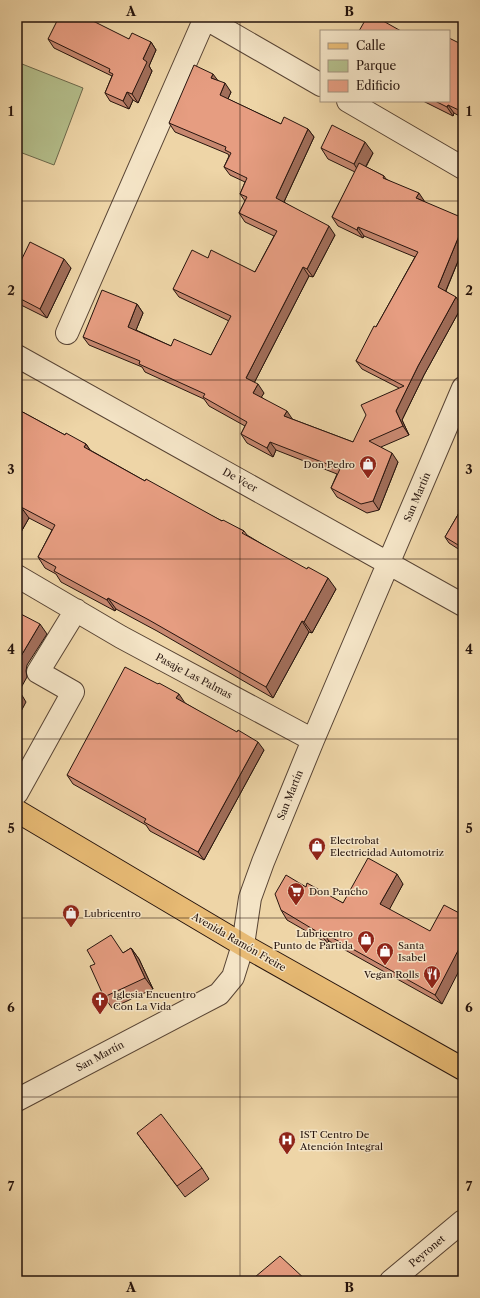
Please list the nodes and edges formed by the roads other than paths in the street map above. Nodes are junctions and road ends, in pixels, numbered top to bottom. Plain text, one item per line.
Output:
1 (204, 17) edge
2 (320, 84) edge
3 (350, 102) edge
4 (463, 168) edge
5 (67, 333) dead end
6 (17, 356) edge
7 (463, 388) edge
8 (388, 563) junction
9 (17, 576) edge
10 (463, 605) edge
11 (76, 610) junction
12 (313, 740) junction
13 (17, 793) edge
14 (17, 811) edge
15 (243, 944) junction
16 (463, 1069) edge
17 (17, 1100) edge
18 (463, 1221) edge
19 (390, 1281) edge

1 - 2 street
1 - 5 street
3 - 4 street
6 - 8 street, De Veer
7 - 8 street, San Martín
8 - 10 street, De Veer
8 - 12 street, San Martín
9 - 11 street, Pasaje Las Palmas
11 - 12 street, Pasaje Las Palmas
11 - 13 street
12 - 15 street, San Martín
14 - 15 main road, Avenida Ramón Freire
15 - 16 main road, Avenida Ramón Freire
15 - 17 street, San Martín
18 - 19 street, Peyronet

